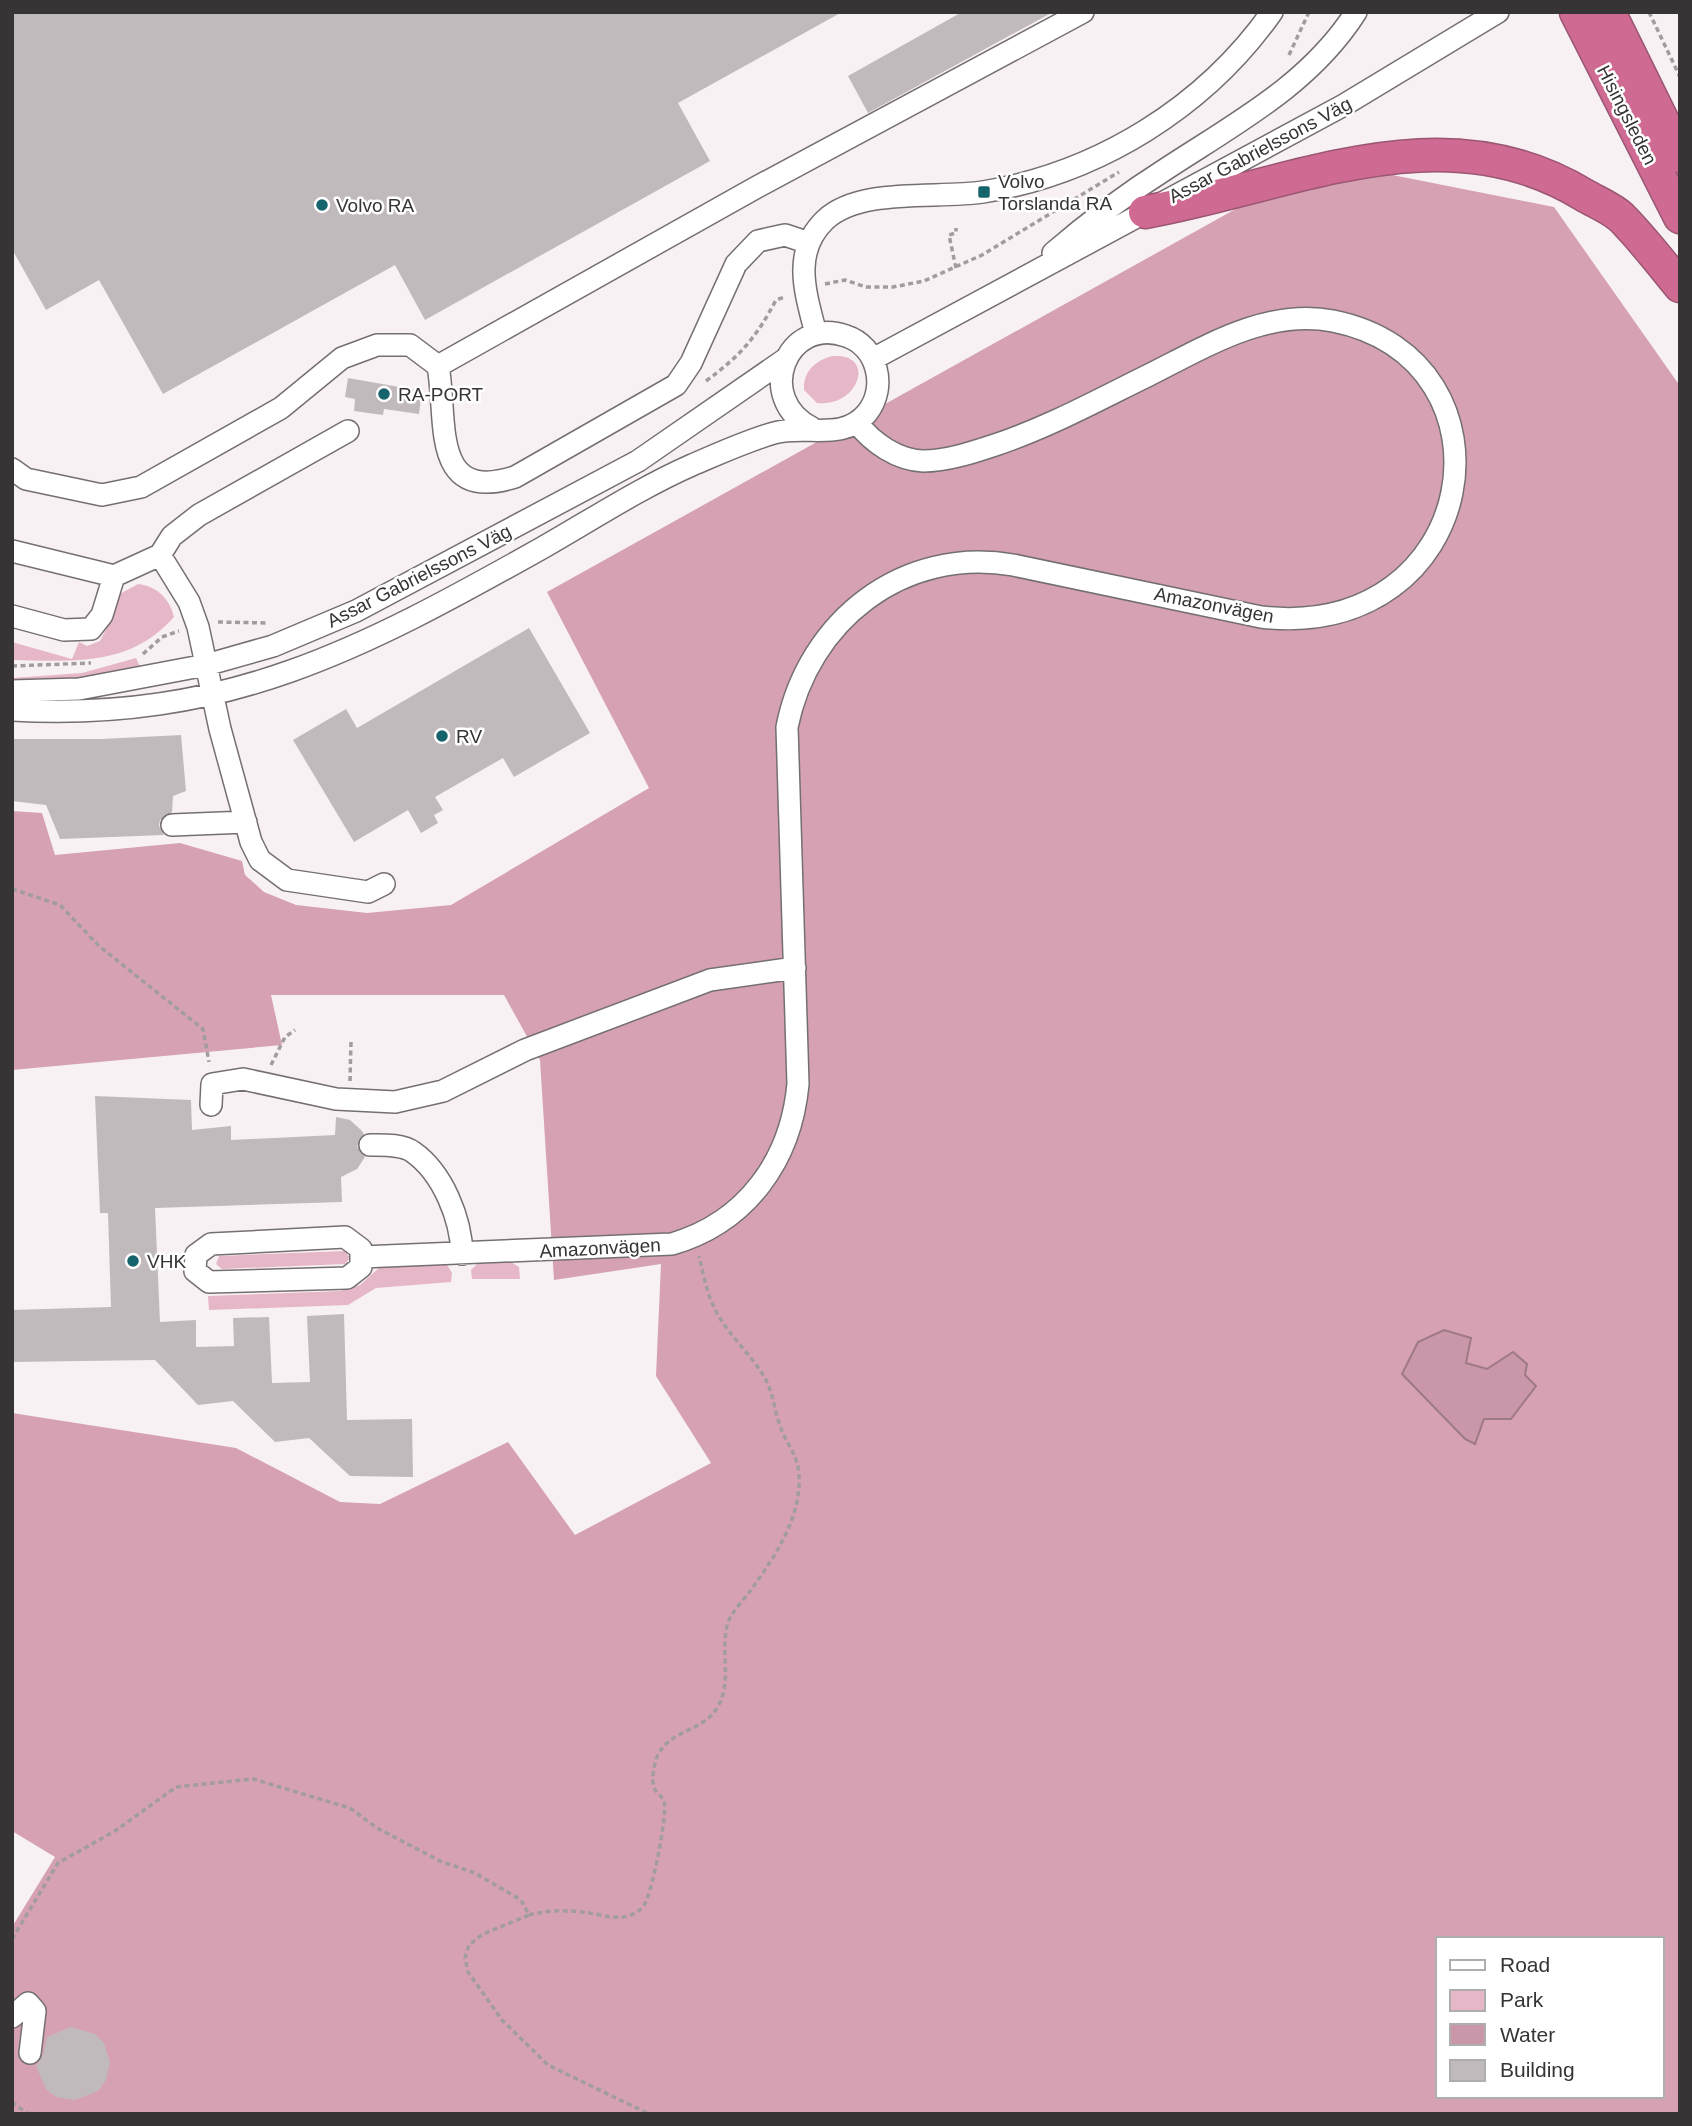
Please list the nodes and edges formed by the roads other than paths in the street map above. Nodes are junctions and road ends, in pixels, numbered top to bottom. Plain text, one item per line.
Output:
1 (1083, 12) edge
2 (1272, 12) edge
3 (1356, 12) edge
4 (1498, 12) edge
5 (1576, 12) edge
6 (1609, 12) edge
7 (1680, 156) edge
8 (1145, 212) junction
9 (1680, 217) edge
10 (809, 243) junction
11 (1018, 282) junction
12 (1680, 286) edge
13 (816, 334) junction
14 (787, 358) junction
15 (873, 359) junction
16 (438, 366) junction
17 (857, 423) junction
18 (812, 428) junction
19 (348, 431) dead end
20 (12, 469) edge
21 (12, 551) edge
22 (160, 555) junction
23 (114, 576) junction
24 (12, 616) edge
25 (206, 665) junction
26 (12, 691) edge
27 (211, 696) junction
28 (12, 710) edge
29 (246, 822) junction
30 (172, 825) dead end
31 (384, 884) dead end
32 (794, 968) junction
33 (211, 1094) road end
34 (370, 1145) dead end
35 (462, 1254) junction
36 (362, 1257) junction
37 (12, 2017) edge
38 (30, 2053) dead end

1 - 16 street
2 - 10 street
3 - 11 street, Assar Gabrielssons Väg
4 - 8 street, Assar Gabrielssons Väg
5 - 9 highway, Hisingsleden
6 - 7 highway, Hisingsleden
8 - 11 street, Assar Gabrielssons Väg
8 - 12 highway
10 - 13 street
10 - 16 street
11 - 15 street, Assar Gabrielssons Väg
13 - 14 street
13 - 15 street
14 - 18 street
14 - 25 street, Assar Gabrielssons Väg
15 - 17 street
16 - 20 street
17 - 18 street
17 - 32 street, Amazonvägen
18 - 27 street, Assar Gabrielssons Väg
19 - 22 street
21 - 23 street
22 - 23 street
22 - 25 street
23 - 24 street
25 - 26 street, Assar Gabrielssons Väg
25 - 27 street
27 - 28 street, Assar Gabrielssons Väg
27 - 29 street
29 - 30 street
29 - 31 street
32 - 33 street
32 - 35 street, Amazonvägen
34 - 35 street
35 - 36 street, Amazonvägen
36 - 36 street
37 - 38 street

